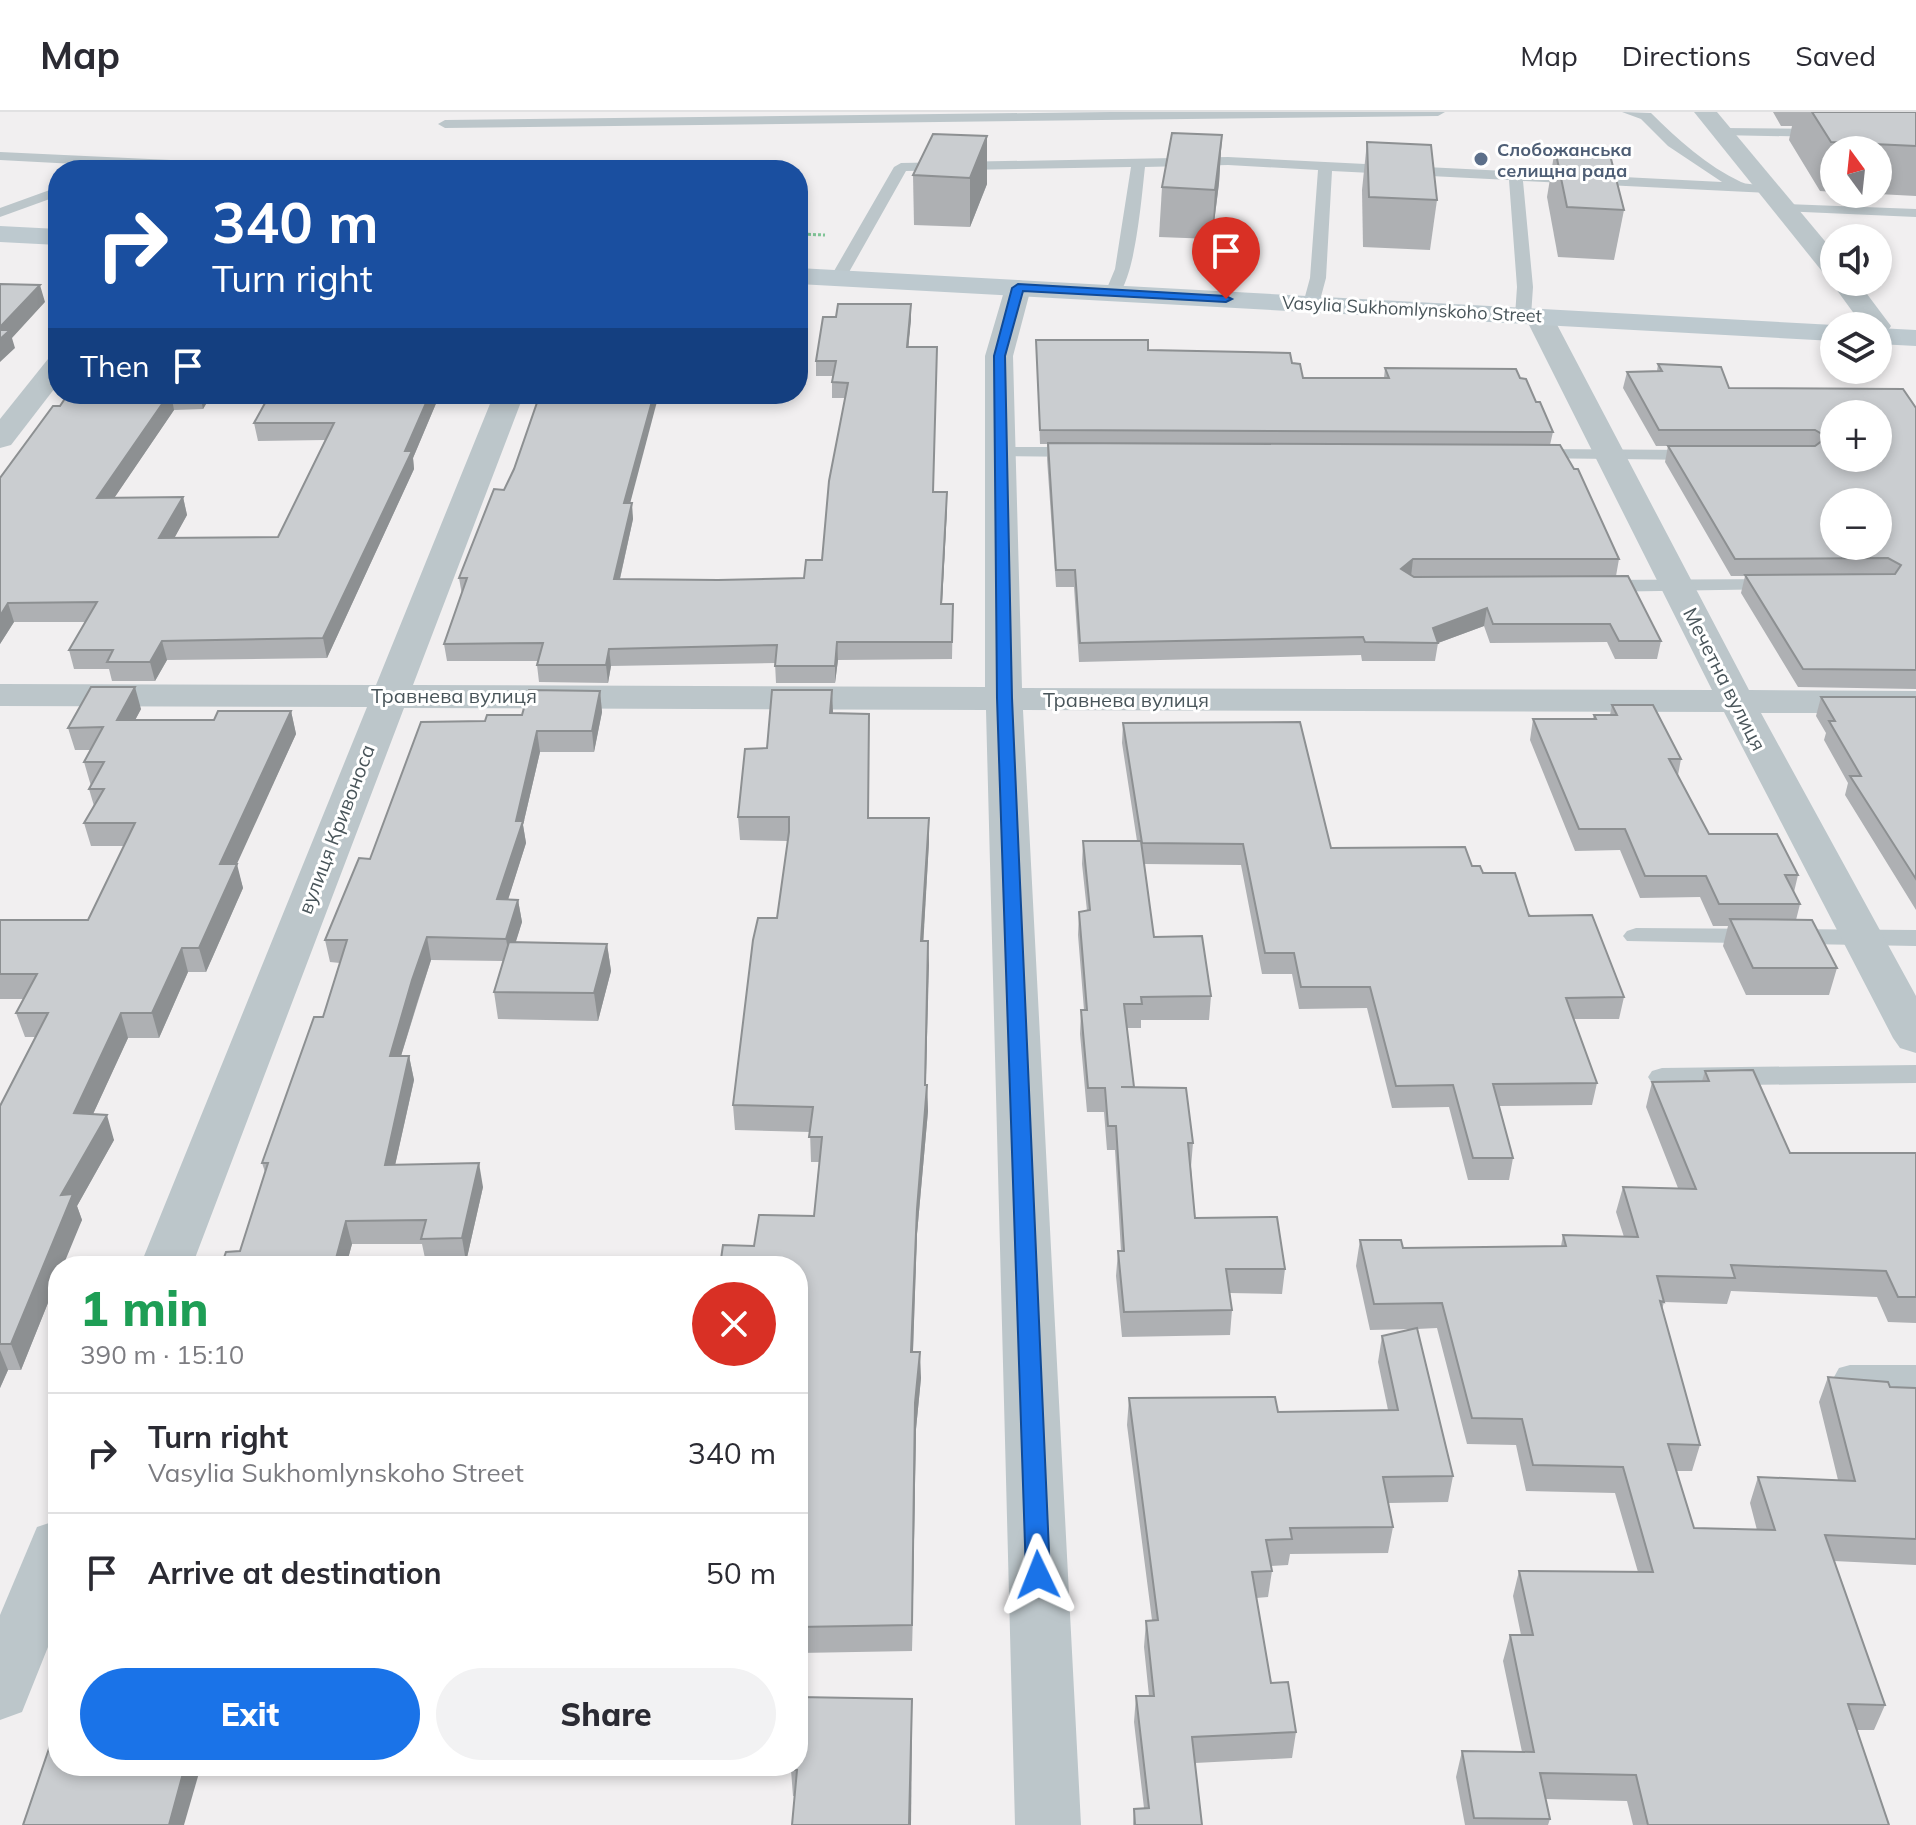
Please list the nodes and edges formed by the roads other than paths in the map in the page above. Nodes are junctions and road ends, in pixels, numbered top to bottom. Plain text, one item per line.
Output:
1 (1438, 112) edge
2 (1629, 112) edge
3 (1705, 112) edge
4 (445, 124) dead end
5 (1723, 132) junction
6 (1843, 134) edge
7 (0, 156) edge
8 (48, 160) edge
9 (1139, 162) junction
10 (1325, 167) junction
11 (1516, 177) junction
12 (1736, 185) junction
13 (1769, 189) junction
14 (48, 195) edge
15 (1786, 208) junction
16 (0, 213) edge
17 (1916, 213) edge
18 (0, 234) edge
19 (48, 236) edge
20 (1820, 251) edge
21 (808, 276) edge
22 (838, 278) junction
23 (1018, 288) junction
24 (1113, 293) junction
25 (1311, 304) junction
26 (1531, 316) junction
27 (1820, 332) edge
28 (1892, 334) edge
29 (1916, 338) edge
30 (48, 378) edge
31 (505, 404) edge
32 (0, 439) edge
33 (1001, 452) junction
34 (1107, 453) edge
35 (1518, 454) edge
36 (1610, 455) junction
37 (1718, 455) edge
38 (1804, 585) edge
39 (1583, 586) edge
40 (1677, 586) junction
41 (389, 694) junction
42 (0, 695) edge
43 (1004, 698) junction
44 (1737, 702) junction
45 (1916, 702) edge
46 (1636, 936) dead end
47 (1863, 938) junction
48 (1916, 938) edge
49 (1916, 1038) edge
50 (1916, 1074) edge
51 (1662, 1077) dead end
52 (170, 1256) edge
53 (1850, 1377) edge
54 (1916, 1377) edge
55 (48, 1570) edge
56 (0, 1693) edge
57 (1048, 1825) edge

1 - 4 lane
2 - 12 lane
3 - 5 street
5 - 6 lane
5 - 13 street
7 - 8 lane
9 - 10 lane
9 - 22 lane
9 - 24 lane
10 - 11 lane
10 - 25 lane
11 - 12 lane
11 - 26 lane
12 - 13 lane
13 - 15 street
14 - 16 lane
15 - 17 lane
15 - 20 street
18 - 19 main road
21 - 22 main road, Vasylia Sukhomlynskoho Street
22 - 23 main road, Vasylia Sukhomlynskoho Street
23 - 24 main road, Vasylia Sukhomlynskoho Street
23 - 33 street
24 - 25 main road, Vasylia Sukhomlynskoho Street
25 - 26 main road, Vasylia Sukhomlynskoho Street
26 - 27 main road, Vasylia Sukhomlynskoho Street
26 - 36 street, Мечетна вулиця
28 - 29 main road
30 - 32 street
31 - 41 street, вулиця Кривоноса
33 - 34 lane
33 - 43 street
35 - 36 lane
36 - 37 lane
36 - 40 street, Мечетна вулиця
38 - 40 lane
39 - 40 lane
40 - 44 street, Мечетна вулиця
41 - 42 street, Травнева вулиця
41 - 43 street, Травнева вулиця
41 - 52 street, вулиця Кривоноса
43 - 44 street, Травнева вулиця
43 - 57 street
44 - 45 street, Травнева вулиця
44 - 47 street, Мечетна вулиця
46 - 47 lane
47 - 48 lane
47 - 49 street, Мечетна вулиця
50 - 51 lane
53 - 54 lane
55 - 56 street

